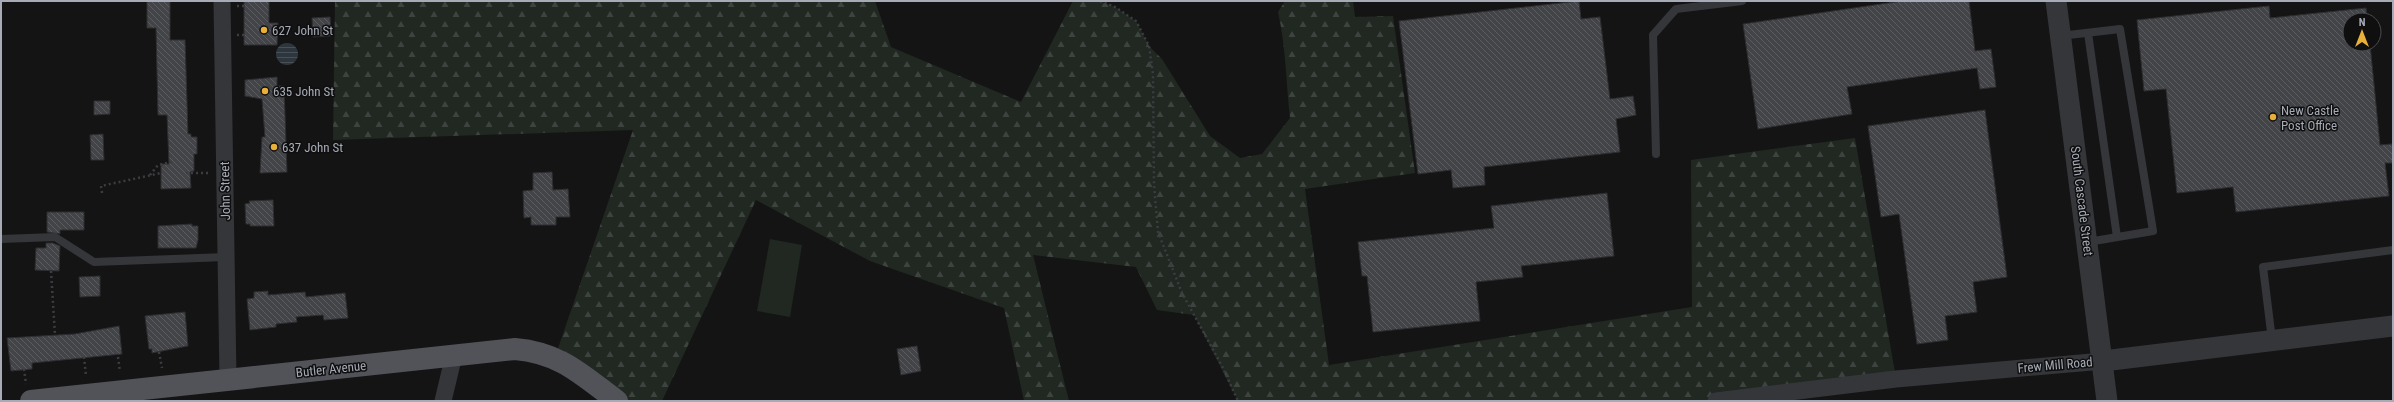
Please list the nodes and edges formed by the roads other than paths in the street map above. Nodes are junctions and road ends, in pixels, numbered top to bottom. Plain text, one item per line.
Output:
1 (222, 1) edge
2 (1742, 1) edge
3 (2056, 1) edge
4 (2088, 33) junction
5 (2060, 36) junction
6 (1656, 154) dead end
7 (2116, 237) junction
8 (1, 239) edge
9 (2087, 242) junction
10 (2393, 250) edge
11 (226, 257) junction
12 (2393, 326) edge
13 (2272, 340) junction
14 (454, 356) junction
15 (2103, 361) junction
16 (228, 380) junction
17 (29, 393) edge
18 (442, 401) edge
19 (618, 401) edge
20 (1716, 401) edge
21 (2107, 401) edge

1 - 11 street, John Street
2 - 6 lane
3 - 5 street, South Cascade Street
4 - 5 lane
4 - 7 lane
4 - 7 lane
5 - 9 street, South Cascade Street
7 - 9 lane
8 - 11 lane
9 - 15 street, South Cascade Street
10 - 13 lane
11 - 16 street, John Street
12 - 13 street, Frew Mill Road
13 - 15 street, Frew Mill Road
14 - 16 main road, Butler Avenue
14 - 18 street
14 - 19 main road, Butler Avenue
15 - 20 street, Frew Mill Road
15 - 21 street, South Cascade Street
16 - 17 main road, Butler Avenue

